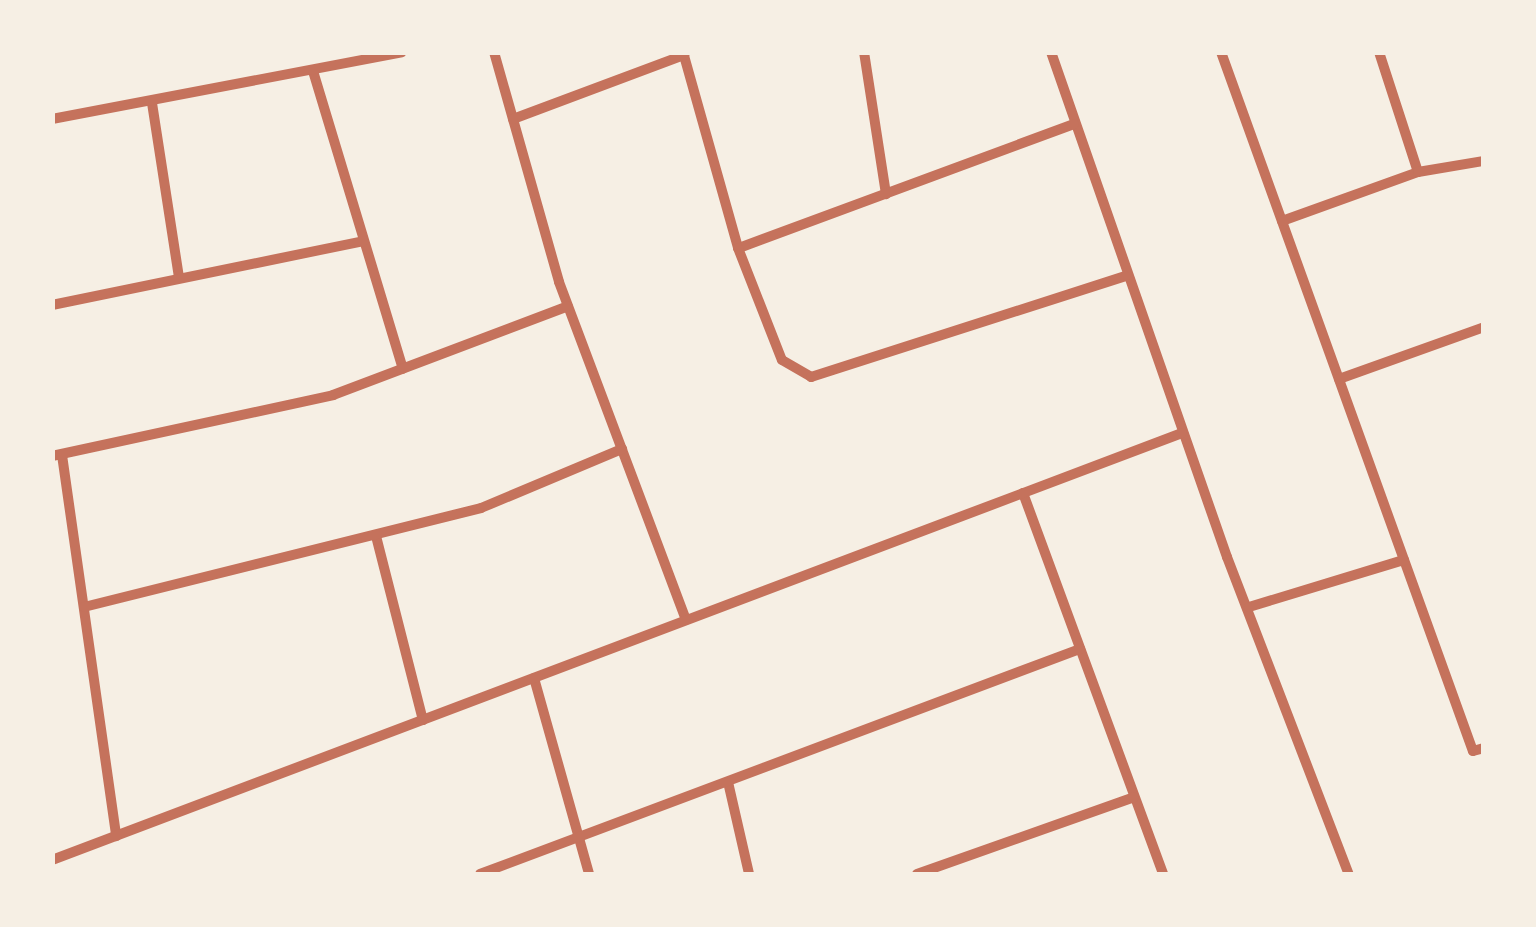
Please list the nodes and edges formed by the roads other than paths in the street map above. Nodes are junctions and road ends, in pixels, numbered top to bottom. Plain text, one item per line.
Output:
1 (402, 52) edge
2 (494, 52) edge
3 (864, 52) edge
4 (1050, 52) edge
5 (1222, 52) edge
6 (1379, 52) edge
7 (683, 54) edge
8 (314, 72) junction
9 (152, 102) junction
10 (52, 119) edge
11 (513, 119) junction
12 (1074, 124) junction
13 (1484, 161) edge
14 (1418, 172) junction
15 (886, 194) junction
16 (1282, 220) junction
17 (364, 241) junction
18 (738, 248) junction
19 (1125, 276) junction
20 (179, 278) junction
21 (52, 305) edge
22 (568, 306) junction
23 (1484, 327) edge
24 (403, 369) junction
25 (1339, 378) junction
26 (1182, 433) junction
27 (622, 449) junction
28 (57, 455) edge
29 (1023, 493) junction
30 (376, 536) junction
31 (1404, 560) junction
32 (84, 607) junction
33 (1249, 607) junction
34 (686, 620) junction
35 (1080, 649) junction
36 (534, 678) junction
37 (423, 720) junction
38 (1484, 748) edge
39 (728, 782) junction
40 (1134, 797) junction
41 (116, 836) junction
42 (579, 838) junction
43 (52, 860) edge
44 (480, 874) edge
45 (589, 874) edge
46 (749, 874) edge
47 (917, 874) edge
48 (1163, 874) edge
49 (1349, 874) edge

1 - 8 street
2 - 11 street
3 - 15 street
4 - 12 street
5 - 16 street
6 - 14 street
7 - 11 street
7 - 18 street
8 - 9 street
8 - 17 street
9 - 10 street
9 - 20 street
11 - 22 street
12 - 15 street
12 - 19 street
13 - 14 street
14 - 16 street
15 - 18 street
16 - 25 street
17 - 20 street
17 - 24 street
18 - 19 street
19 - 26 street
20 - 21 street
22 - 24 street
22 - 27 street
23 - 25 street
24 - 28 street
25 - 31 street
26 - 29 street
26 - 33 street
27 - 30 street
27 - 34 street
28 - 32 street
29 - 34 street
29 - 35 street
30 - 32 street
30 - 37 street
31 - 33 street
31 - 38 street
32 - 41 street
33 - 49 street
34 - 36 street
35 - 39 street
35 - 40 street
36 - 37 street
36 - 42 street
37 - 41 street
39 - 42 street
39 - 46 street
40 - 47 street
40 - 48 street
41 - 43 street
42 - 44 street
42 - 45 street

